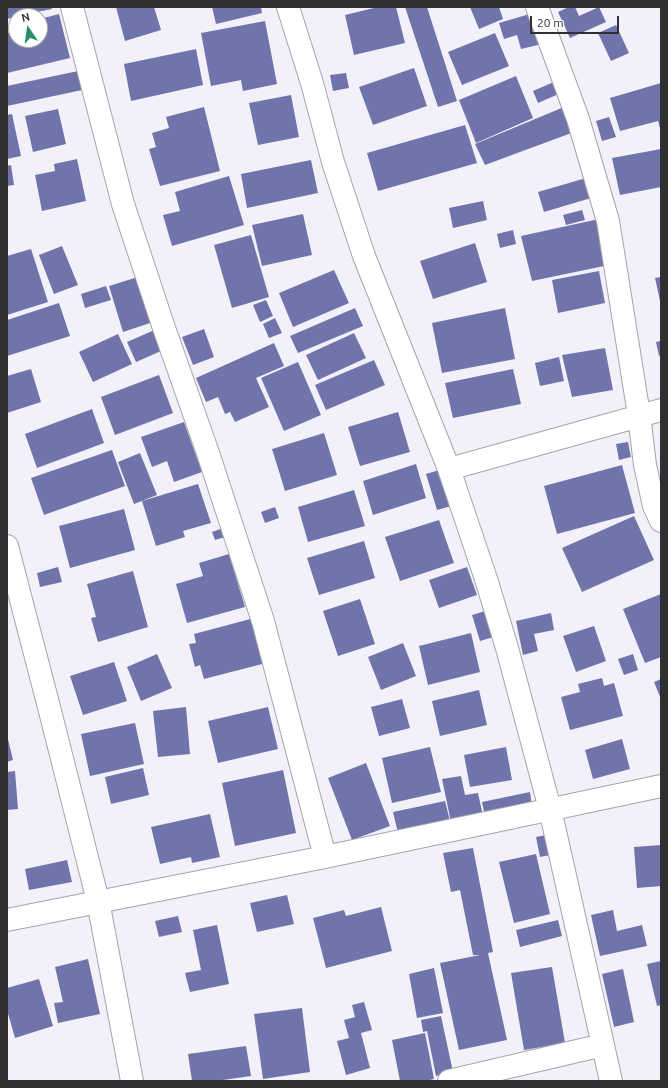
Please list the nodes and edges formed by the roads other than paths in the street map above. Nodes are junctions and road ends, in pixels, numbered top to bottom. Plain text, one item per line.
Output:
1 (72, 7) edge
2 (288, 7) edge
3 (537, 7) edge
4 (661, 410) edge
5 (639, 415) junction
6 (449, 469) junction
7 (661, 521) edge
8 (7, 546) edge
9 (661, 786) edge
10 (550, 810) junction
11 (325, 856) junction
12 (98, 901) junction
13 (7, 920) edge
14 (603, 1045) junction
15 (132, 1081) edge
16 (449, 1081) edge
17 (611, 1081) edge

1 - 11 street
2 - 6 street
3 - 5 street
4 - 5 street
5 - 6 street
5 - 7 street
6 - 10 street
8 - 12 street
9 - 10 street
10 - 11 street
10 - 14 street
11 - 12 street
12 - 13 street
12 - 15 street
14 - 16 street
14 - 17 street

